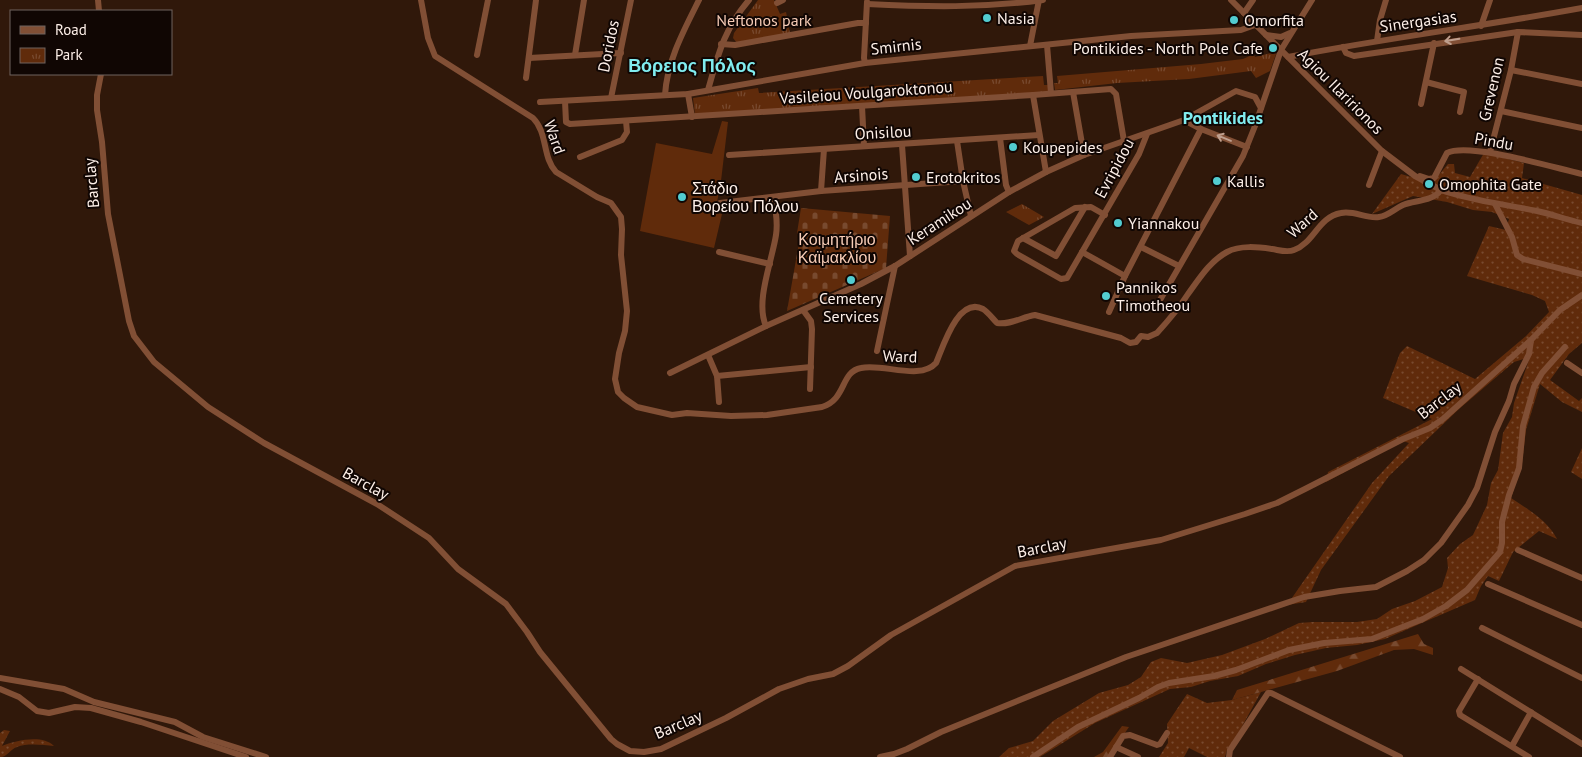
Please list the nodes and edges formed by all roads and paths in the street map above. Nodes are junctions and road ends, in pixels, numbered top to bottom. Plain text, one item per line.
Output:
1 (421, 0) edge
2 (488, 0) edge
3 (536, 0) edge
4 (584, 0) edge
5 (631, 0) edge
6 (699, 0) edge
7 (749, 0) edge
8 (1038, 0) edge
9 (1043, 0) edge
10 (1231, 0) edge
11 (1253, 0) edge
12 (1312, 0) edge
13 (1386, 0) edge
14 (1490, 0) edge
15 (868, 2) edge
16 (981, 3) edge
17 (1582, 8) edge
18 (1244, 13) junction
19 (866, 23) junction
20 (1500, 23) junction
21 (1256, 25) junction
22 (1481, 26) junction
23 (1292, 32) junction
24 (1518, 32) junction
25 (1500, 34) junction
26 (1265, 35) junction
27 (1582, 36) edge
28 (1393, 39) junction
29 (1377, 41) junction
30 (1434, 43) junction
31 (721, 44) junction
32 (1047, 45) junction
33 (1030, 46) junction
34 (1343, 47) junction
35 (1398, 49) junction
36 (1281, 50) junction
37 (621, 53) junction
38 (477, 55) dead end
39 (575, 55) junction
40 (1288, 57) junction
41 (529, 58) junction
42 (865, 63) junction
43 (1511, 70) junction
44 (101, 75) edge
45 (526, 78) dead end
46 (1426, 82) junction
47 (1582, 84) edge
48 (708, 90) junction
49 (1267, 91) junction
50 (1073, 92) junction
51 (1051, 93) junction
52 (688, 94) junction
53 (665, 95) junction
54 (1033, 95) junction
55 (1253, 96) junction
56 (611, 98) junction
57 (565, 101) junction
58 (540, 102) dead end
59 (1421, 104) dead end
60 (862, 106) junction
61 (1261, 108) junction
62 (1501, 111) junction
63 (1460, 112) dead end
64 (692, 117) junction
65 (1184, 120) junction
66 (626, 121) junction
67 (1582, 128) edge
68 (1201, 129) junction
69 (1147, 134) junction
70 (1039, 135) junction
71 (1000, 138) junction
72 (957, 141) junction
73 (1124, 141) junction
74 (902, 145) junction
75 (864, 146) junction
76 (1247, 147) junction
77 (824, 149) junction
78 (1382, 151) junction
79 (1490, 152) junction
80 (728, 155) dead end
81 (1084, 155) junction
82 (580, 157) dead end
83 (1046, 172) junction
84 (1582, 174) edge
85 (1417, 178) junction
86 (963, 181) junction
87 (1369, 185) dead end
88 (905, 186) junction
89 (1441, 190) junction
90 (821, 192) junction
91 (1009, 192) junction
92 (774, 197) junction
93 (720, 203) dead end
94 (1495, 204) junction
95 (1085, 207) junction
96 (1105, 215) junction
97 (971, 216) junction
98 (1582, 223) edge
99 (1023, 238) junction
100 (1141, 246) junction
101 (720, 252) dead end
102 (1082, 252) junction
103 (910, 256) junction
104 (770, 264) junction
105 (895, 266) junction
106 (1179, 266) junction
107 (1582, 274) edge
108 (1125, 276) junction
109 (1582, 295) edge
110 (1160, 300) dead end
111 (803, 310) junction
112 (1109, 312) dead end
113 (766, 326) junction
114 (1530, 340) junction
115 (1565, 347) dead end
116 (877, 351) dead end
117 (708, 355) junction
118 (1567, 363) dead end
119 (811, 367) junction
120 (1582, 373) edge
121 (670, 374) dead end
122 (717, 376) junction
123 (810, 389) dead end
124 (720, 402) dead end
125 (1518, 550) dead end
126 (1582, 578) edge
127 (1488, 584) dead end
128 (1582, 626) edge
129 (1482, 628) dead end
130 (1460, 670) dead end
131 (0, 678) edge
132 (1582, 678) edge
133 (1478, 679) junction
134 (0, 689) edge
135 (1532, 712) junction
136 (1167, 733) dead end
137 (1582, 744) edge
138 (1512, 746) junction
139 (1116, 747) junction
140 (246, 757) edge
141 (266, 757) edge
142 (880, 757) edge
143 (1033, 757) edge
144 (1110, 757) edge
145 (1138, 757) edge
146 (1229, 757) edge
147 (1400, 757) edge
148 (1529, 757) edge

1 - 89 street, Ward
2 - 38 street
3 - 41 street
4 - 39 street
5 - 37 street, Doridos
6 - 53 street
7 - 31 street
8 - 9 street
8 - 16 street
8 - 33 street
10 - 18 street, Agiou Ilaririonos
11 - 18 street
12 - 23 street
13 - 29 street
14 - 22 street
15 - 16 street
15 - 19 street
17 - 20 street, Sinergasias
18 - 21 street, Agiou Ilaririonos
19 - 31 street
19 - 42 street
20 - 22 street, Sinergasias
20 - 25 street
21 - 26 street, Agiou Ilaririonos
21 - 32 street, Smirnis
22 - 28 street, Sinergasias
23 - 26 street
23 - 36 street
24 - 25 street
24 - 27 street
24 - 43 street, Grevenon
25 -> 30 street
26 - 36 street, Agiou Ilaririonos
28 - 29 street, Sinergasias
28 - 35 street
29 - 34 street, Sinergasias
30 - 35 street
30 - 46 street
31 - 48 street
32 - 33 street, Smirnis
32 - 51 street
33 - 42 street, Smirnis
34 - 35 street
34 - 40 street, Sinergasias
36 - 40 street, Agiou Ilaririonos
36 - 49 street
37 - 39 street
37 - 56 street, Doridos
39 - 41 street
40 - 78 street, Agiou Ilaririonos
41 - 45 street
42 - 48 street, Smirnis
43 - 47 street
43 - 62 street, Grevenon
44 - 114 street, Barclay
46 - 59 street
46 - 63 street
48 - 52 street, Smirnis
49 - 55 street, Keramikou
49 - 61 street
50 - 51 street, Vasileiou Voulgaroktonou
50 - 73 street, Vasileiou Voulgaroktonou
50 - 81 street
51 - 54 street, Vasileiou Voulgaroktonou
52 - 53 street, Smirnis
52 - 64 street
53 - 56 street, Smirnis
54 - 60 street, Vasileiou Voulgaroktonou
54 - 70 street
55 - 61 street
55 - 65 street, Keramikou
56 - 57 street, Smirnis
57 - 58 street, Smirnis
57 - 66 street, Vasileiou Voulgaroktonou
60 - 64 street, Vasileiou Voulgaroktonou
60 - 75 street
61 - 76 street
62 - 67 street
62 - 79 street, Grevenon
64 - 66 street, Vasileiou Voulgaroktonou
65 - 68 street
65 - 69 street, Keramikou
66 - 82 street
76 -> 68 street
68 - 100 street
69 - 73 street, Keramikou
69 - 96 street, Evripidou
70 - 71 street, Onisilou
70 - 83 street
71 - 72 street, Onisilou
71 - 91 street
72 - 74 street, Onisilou
72 - 86 street
73 - 81 street, Keramikou
74 - 75 street, Onisilou
74 - 88 street
75 - 77 street, Onisilou
76 - 106 street
77 - 80 street, Onisilou
77 - 90 street, Arsinois
78 - 85 street, Agiou Ilaririonos
78 - 87 street
79 - 84 street, Pindu
79 - 85 street, Pindu
81 - 83 street, Keramikou
83 - 91 street, Keramikou
85 - 89 street, Agiou Ilaririonos
86 - 88 street, Arsinois
86 - 97 street
88 - 90 street, Arsinois
88 - 103 street
89 - 94 street
90 - 92 street, Arsinois
91 - 97 street, Keramikou
92 - 93 street, Arsinois
92 - 104 street
94 - 98 street
94 - 107 street
95 - 96 street, Evripidou
95 - 99 street, Evripidou
95 - 99 street, Evripidou
96 - 102 street, Evripidou
97 - 103 street, Keramikou
99 - 102 street, Evripidou
100 - 106 street
100 - 108 street
101 - 104 street
102 - 108 street
103 - 105 street, Keramikou
104 - 113 street
105 - 111 street, Keramikou
105 - 116 street
106 - 110 street
108 - 112 street
109 - 114 street, Barclay
111 - 113 street, Keramikou
111 - 119 street
113 - 117 street, Keramikou
114 - 142 street
115 - 143 street
117 - 121 street, Keramikou
117 - 122 street
118 - 120 street
119 - 122 street
119 - 123 street
122 - 124 street
125 - 126 street
127 - 128 street
129 - 132 street
130 - 133 street
131 - 141 street
133 - 135 street
133 - 138 street
134 - 140 street
135 - 137 street
135 - 138 street
136 - 139 street
138 - 148 street
139 - 144 street
139 - 145 street
146 - 147 street

